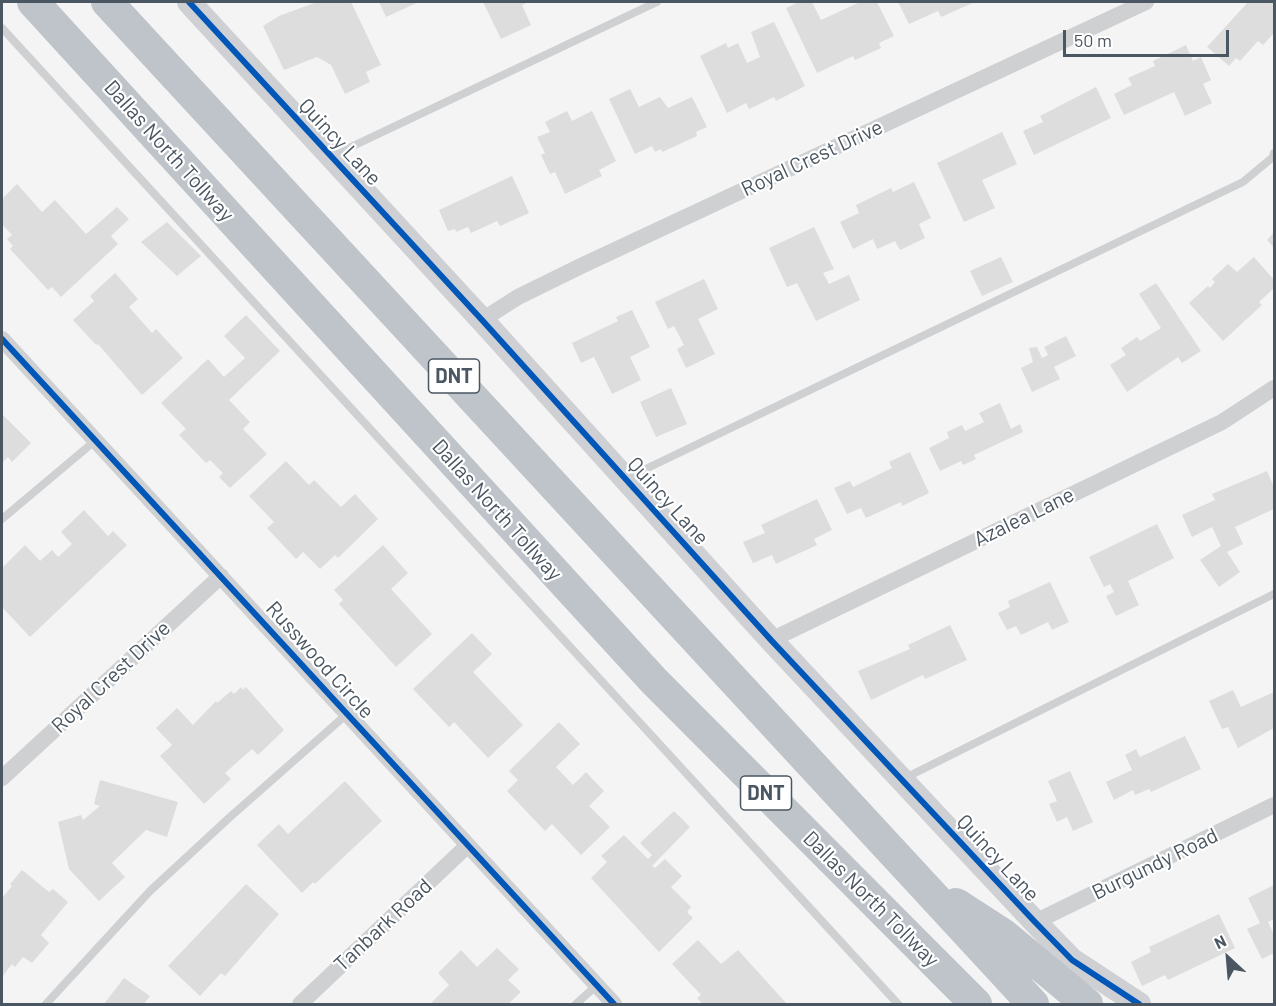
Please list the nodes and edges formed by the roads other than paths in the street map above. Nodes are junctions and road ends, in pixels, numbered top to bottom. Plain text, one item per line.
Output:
1 (33, 2) edge
2 (107, 2) edge
3 (189, 2) edge
4 (657, 2) edge
5 (1146, 2) edge
6 (2, 28) edge
7 (1275, 153) edge
8 (331, 156) junction
9 (482, 320) junction
10 (2, 339) edge
11 (1275, 388) edge
12 (96, 441) junction
13 (626, 479) junction
14 (2, 519) edge
15 (221, 576) junction
16 (1275, 594) edge
17 (771, 640) junction
18 (347, 714) junction
19 (2, 778) edge
20 (902, 780) junction
21 (1275, 805) edge
22 (467, 846) junction
23 (913, 875) junction
24 (877, 906) junction
25 (1035, 922) junction
26 (597, 985) junction
27 (46, 1005) edge
28 (300, 1005) edge
29 (576, 1005) edge
30 (614, 1005) edge
31 (898, 1005) edge
32 (947, 1005) edge
33 (976, 1005) edge
34 (1033, 1005) edge
35 (1086, 1005) edge
36 (1139, 1005) edge

1 - 24 highway, Dallas North Tollway / DNT
2 - 23 highway, Dallas North Tollway / DNT
3 - 8 street, Quincy Lane
4 - 8 lane
5 - 9 street, Royal Crest Drive
6 - 31 lane
7 - 13 lane
8 - 9 street, Quincy Lane
9 - 13 street, Quincy Lane
10 - 12 street, Russwood Circle
11 - 17 street, Azalea Lane
12 - 14 lane
12 - 15 street, Russwood Circle
13 - 17 street, Quincy Lane
15 - 18 street, Russwood Circle
15 - 19 street, Royal Crest Drive
16 - 20 lane
17 - 20 street, Quincy Lane
18 - 22 street, Russwood Circle
18 - 27 lane
20 - 25 street, Quincy Lane
21 - 25 street, Burgundy Road
22 - 26 street, Russwood Circle
22 - 28 street, Tanbark Road
23 - 34 highway, Dallas North Tollway / DNT
23 - 35 highway
24 - 32 highway
24 - 33 highway, Dallas North Tollway / DNT
25 - 36 street, Quincy Lane
26 - 29 lane
26 - 30 street, Russwood Circle

